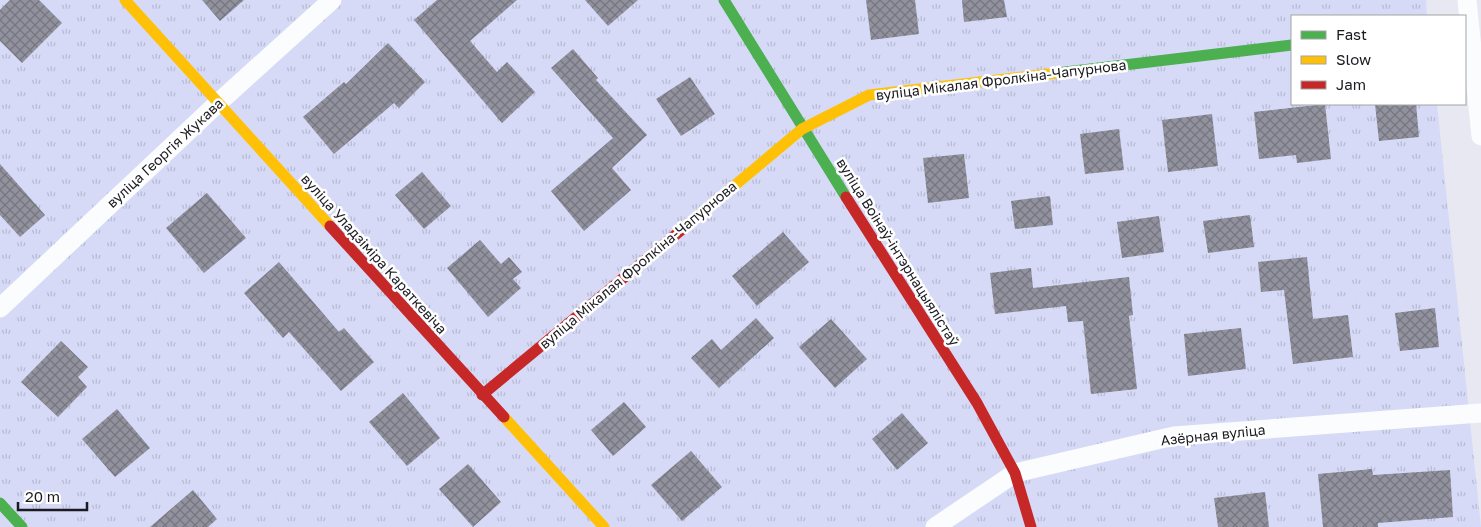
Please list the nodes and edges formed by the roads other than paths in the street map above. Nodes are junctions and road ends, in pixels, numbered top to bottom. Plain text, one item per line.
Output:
1 (124, 0) edge
2 (332, 0) edge
3 (724, 0) edge
4 (1466, 0) edge
5 (1467, 25) edge
6 (1291, 45) edge
7 (218, 103) junction
8 (802, 129) junction
9 (1481, 136) edge
10 (0, 308) edge
11 (482, 395) junction
12 (1481, 413) edge
13 (1016, 473) junction
14 (0, 502) edge
15 (22, 527) edge
16 (604, 527) edge
17 (935, 527) edge
18 (1030, 527) edge

1 - 7 street, вуліца Уладзіміра Караткевіча
2 - 7 street, вуліца Георгія Жукава
3 - 8 street, вуліца Воінаў-інтэрнацыялістаў
4 - 5 street
5 - 9 street
6 - 8 street, вуліца Мікалая Фролкіна-Чапурнова
7 - 10 street, вуліца Георгія Жукава
7 - 11 street, вуліца Уладзіміра Караткевіча
8 - 11 street, вуліца Мікалая Фролкіна-Чапурнова
8 - 13 street, вуліца Воінаў-інтэрнацыялістаў
11 - 16 street, вуліца Уладзіміра Караткевіча
12 - 13 street, Азёрная вуліца
13 - 17 street, Азёрная вуліца
13 - 18 street, вуліца Воінаў-інтэрнацыялістаў
14 - 15 street

